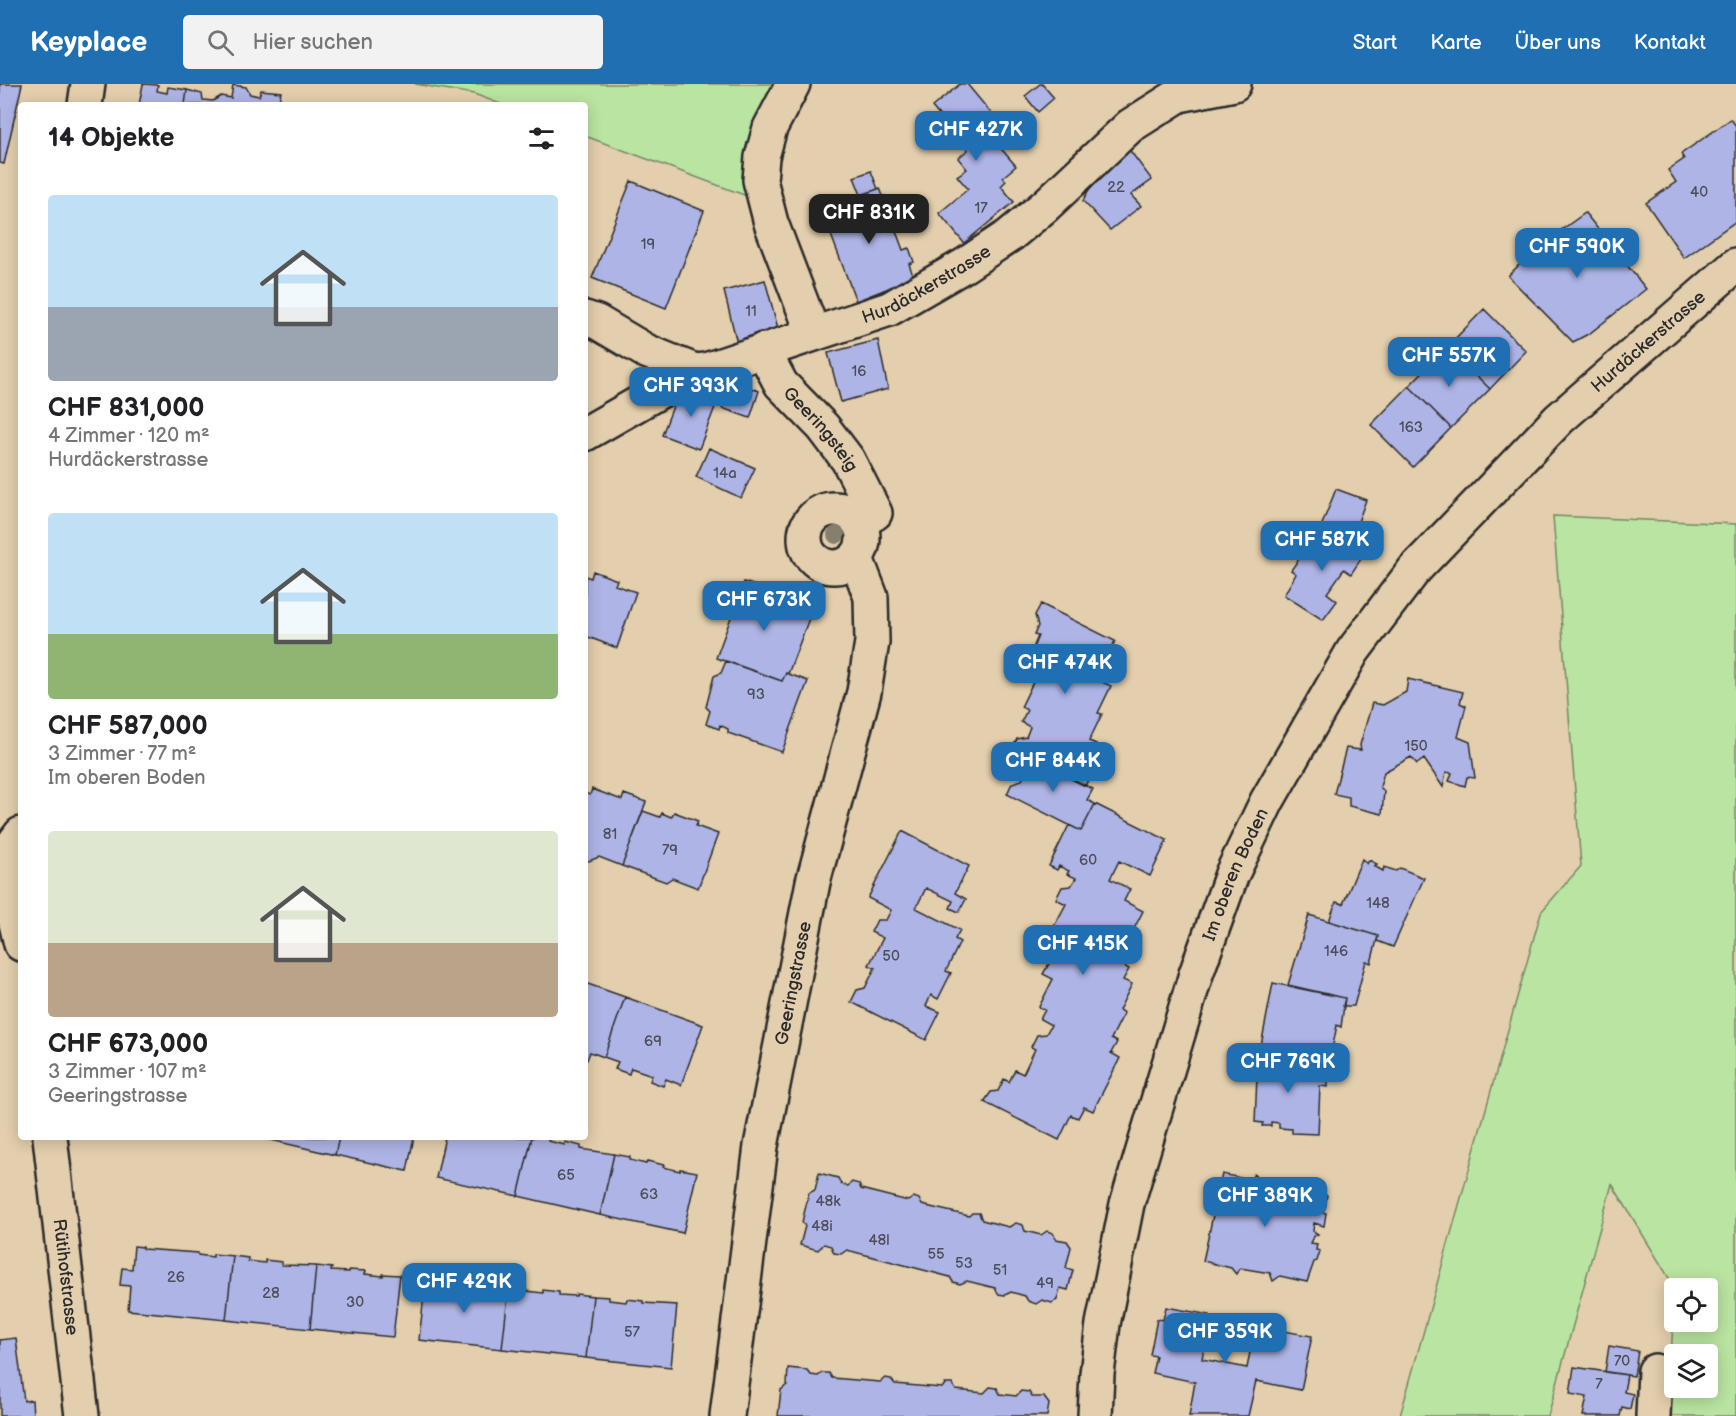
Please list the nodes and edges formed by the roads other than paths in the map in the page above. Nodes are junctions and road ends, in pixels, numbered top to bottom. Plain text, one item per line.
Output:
1 (88, 84) edge
2 (793, 84) edge
3 (1234, 84) edge
4 (85, 102) edge
5 (1736, 265) edge
6 (588, 319) edge
7 (813, 333) junction
8 (763, 350) junction
9 (695, 371) junction
10 (1559, 419) joint
11 (588, 432) edge
12 (867, 518) junction
13 (856, 558) junction
14 (18, 838) edge
15 (18, 931) edge
16 (51, 1140) edge
17 (1655, 1371) dead end
18 (82, 1416) edge
19 (727, 1416) edge
20 (1095, 1416) edge
21 (1653, 1416) edge

1 - 4 street
2 - 7 street
3 - 7 street, Hurdäckerstrasse
5 - 10 street, Hurdäckerstrasse
6 - 9 street
7 - 8 street, Hurdäckerstrasse
8 - 9 street, Hurdäckerstrasse
8 - 12 street, Geeringsteig
9 - 11 street, Hurdäckerstrasse
10 - 20 street, Im oberen Boden
12 - 13 street
12 - 13 street
13 - 19 street, Geeringstrasse
14 - 15 street
16 - 18 street, Rütihofstrasse
17 - 21 street

